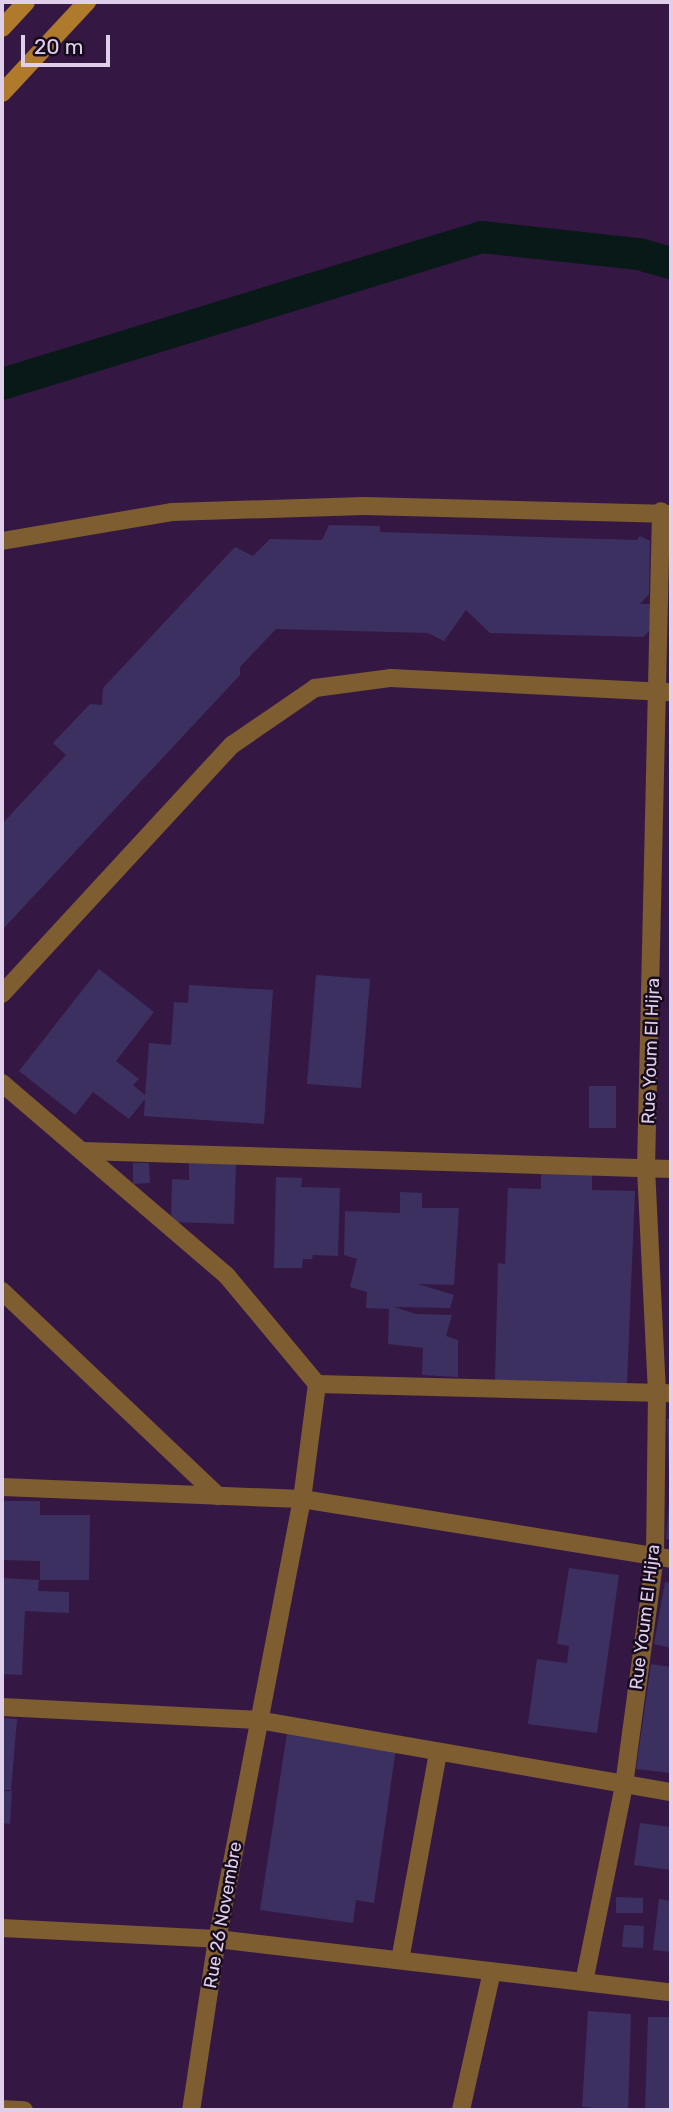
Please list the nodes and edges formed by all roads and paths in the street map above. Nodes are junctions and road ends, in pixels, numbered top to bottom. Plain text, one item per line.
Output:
1 (26, 2) edge
2 (87, 2) edge
3 (2, 28) edge
4 (2, 93) edge
5 (666, 513) edge
6 (2, 541) edge
7 (663, 690) edge
8 (663, 955) edge
9 (2, 994) edge
10 (2, 1083) edge
11 (82, 1151) junction
12 (646, 1168) junction
13 (671, 1169) edge
14 (2, 1291) edge
15 (317, 1384) junction
16 (664, 1393) edge
17 (2, 1487) edge
18 (218, 1496) junction
19 (302, 1499) junction
20 (663, 1558) edge
21 (2, 1707) edge
22 (258, 1720) junction
23 (438, 1752) junction
24 (624, 1785) junction
25 (671, 1792) edge
26 (2, 1928) edge
27 (217, 1938) junction
28 (400, 1960) junction
29 (492, 1971) junction
30 (584, 1982) junction
31 (671, 1992) edge
32 (2, 2109) edge
33 (24, 2110) edge
34 (191, 2110) edge
35 (461, 2110) edge

1 - 3 main road
2 - 4 main road
5 - 6 street
5 - 7 street, Rue Youm El Hijra
7 - 8 street, Rue Youm El Hijra
7 - 9 street
8 - 12 street, Rue Youm El Hijra
10 - 11 street
11 - 12 street
11 - 15 street
12 - 13 street
12 - 16 street, Rue Youm El Hijra
14 - 18 street
15 - 16 street
15 - 19 street, Rue 26 Novembre
16 - 20 street, Rue Youm El Hijra
17 - 18 street
18 - 19 street
19 - 20 street
19 - 22 street, Rue 26 Novembre
20 - 24 street, Rue Youm El Hijra
21 - 22 street
22 - 23 street
22 - 27 street, Rue 26 Novembre
23 - 24 street
23 - 28 street
24 - 25 street
24 - 30 street, Rue Youm El Hijra
26 - 27 street
27 - 28 street
27 - 34 street, Rue 26 Novembre
28 - 29 street
29 - 30 street
29 - 35 street
30 - 31 street
32 - 33 street

